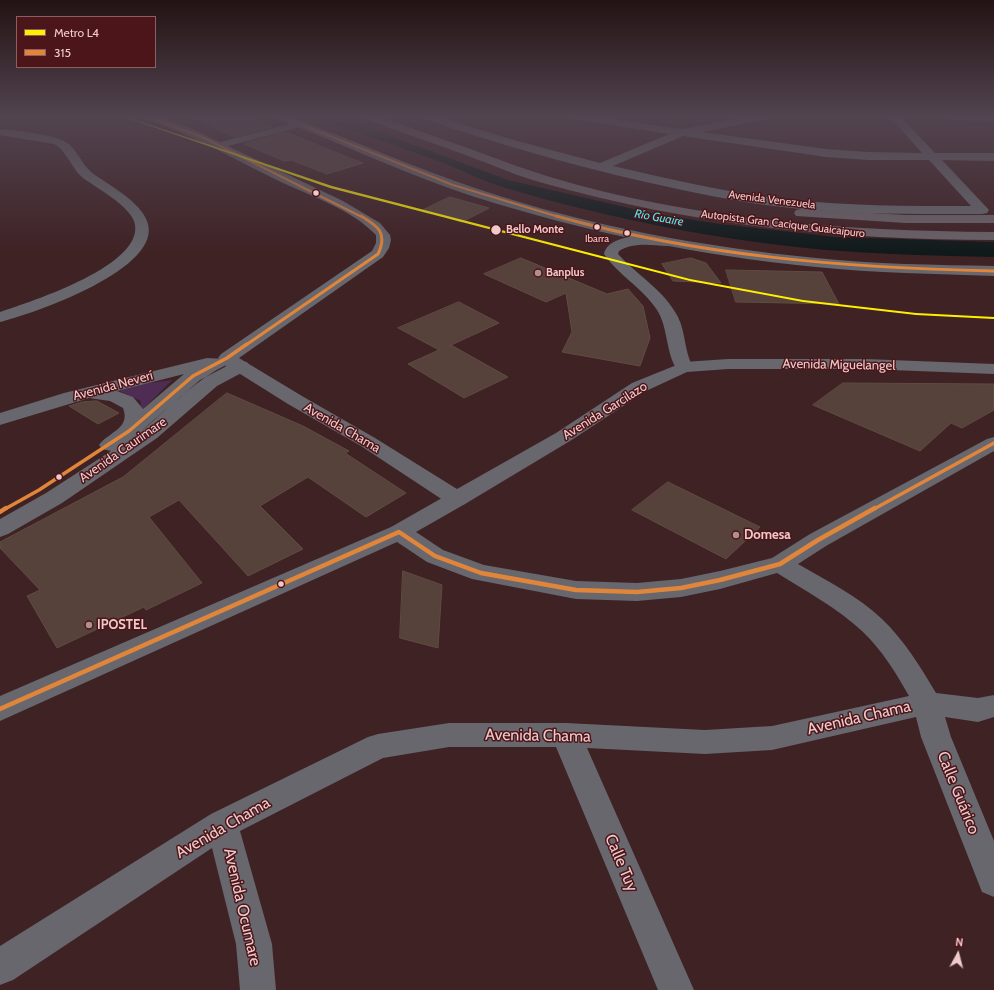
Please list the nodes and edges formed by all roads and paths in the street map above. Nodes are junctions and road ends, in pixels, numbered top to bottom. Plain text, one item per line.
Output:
1 (76, 163) edge
2 (253, 163) edge
3 (399, 163) edge
4 (498, 163) edge
5 (534, 163) edge
6 (584, 163) edge
7 (612, 163) edge
8 (939, 163) edge
9 (601, 168) junction
10 (654, 195) junction
11 (988, 210) edge
12 (994, 219) edge
13 (994, 225) edge
14 (994, 236) edge
15 (667, 242) junction
16 (994, 271) edge
17 (0, 317) edge
18 (234, 362) junction
19 (684, 367) junction
20 (994, 369) edge
21 (71, 397) junction
22 (0, 419) edge
23 (129, 431) junction
24 (994, 443) edge
25 (457, 499) junction
26 (0, 512) edge
27 (0, 529) edge
28 (399, 532) junction
29 (780, 564) junction
30 (927, 703) junction
31 (994, 706) edge
32 (0, 709) edge
33 (566, 735) junction
34 (222, 824) junction
35 (994, 881) edge
36 (0, 968) edge
37 (258, 990) edge
38 (676, 990) edge

1 - 17 street
2 - 18 street
3 - 15 street
4 - 14 highway, Autopista Gran Cacique Guaicaipuro
5 - 10 highway, Autopista Gran Cacique Guaicaipuro
6 - 9 street, Avenida Venezuela
7 - 9 street
8 - 11 street
9 - 11 street, Avenida Venezuela
10 - 12 highway, Autopista Gran Cacique Guaicaipuro
10 - 13 highway
15 - 16 street
15 - 19 street
18 - 21 street, Avenida Neverí
18 - 23 street, Avenida Caurimare
18 - 25 street, Avenida Chama
18 - 27 street, Avenida Caurimare
19 - 20 street, Avenida Miguelangel
19 - 25 street, Avenida Garcilazo
21 - 22 street, Avenida Neverí
21 - 23 street
23 - 26 street, Avenida Caurimare
24 - 29 street
25 - 28 street, Avenida Garcilazo
28 - 29 street
28 - 32 street, Avenida Garcilazo
29 - 30 street, Avenida Chama
30 - 31 street
30 - 33 street, Avenida Chama
30 - 35 street, Calle Guárico
33 - 34 street, Avenida Chama
33 - 38 street, Calle Tuy
34 - 36 street, Avenida Chama
34 - 37 street, Avenida Ocumare

